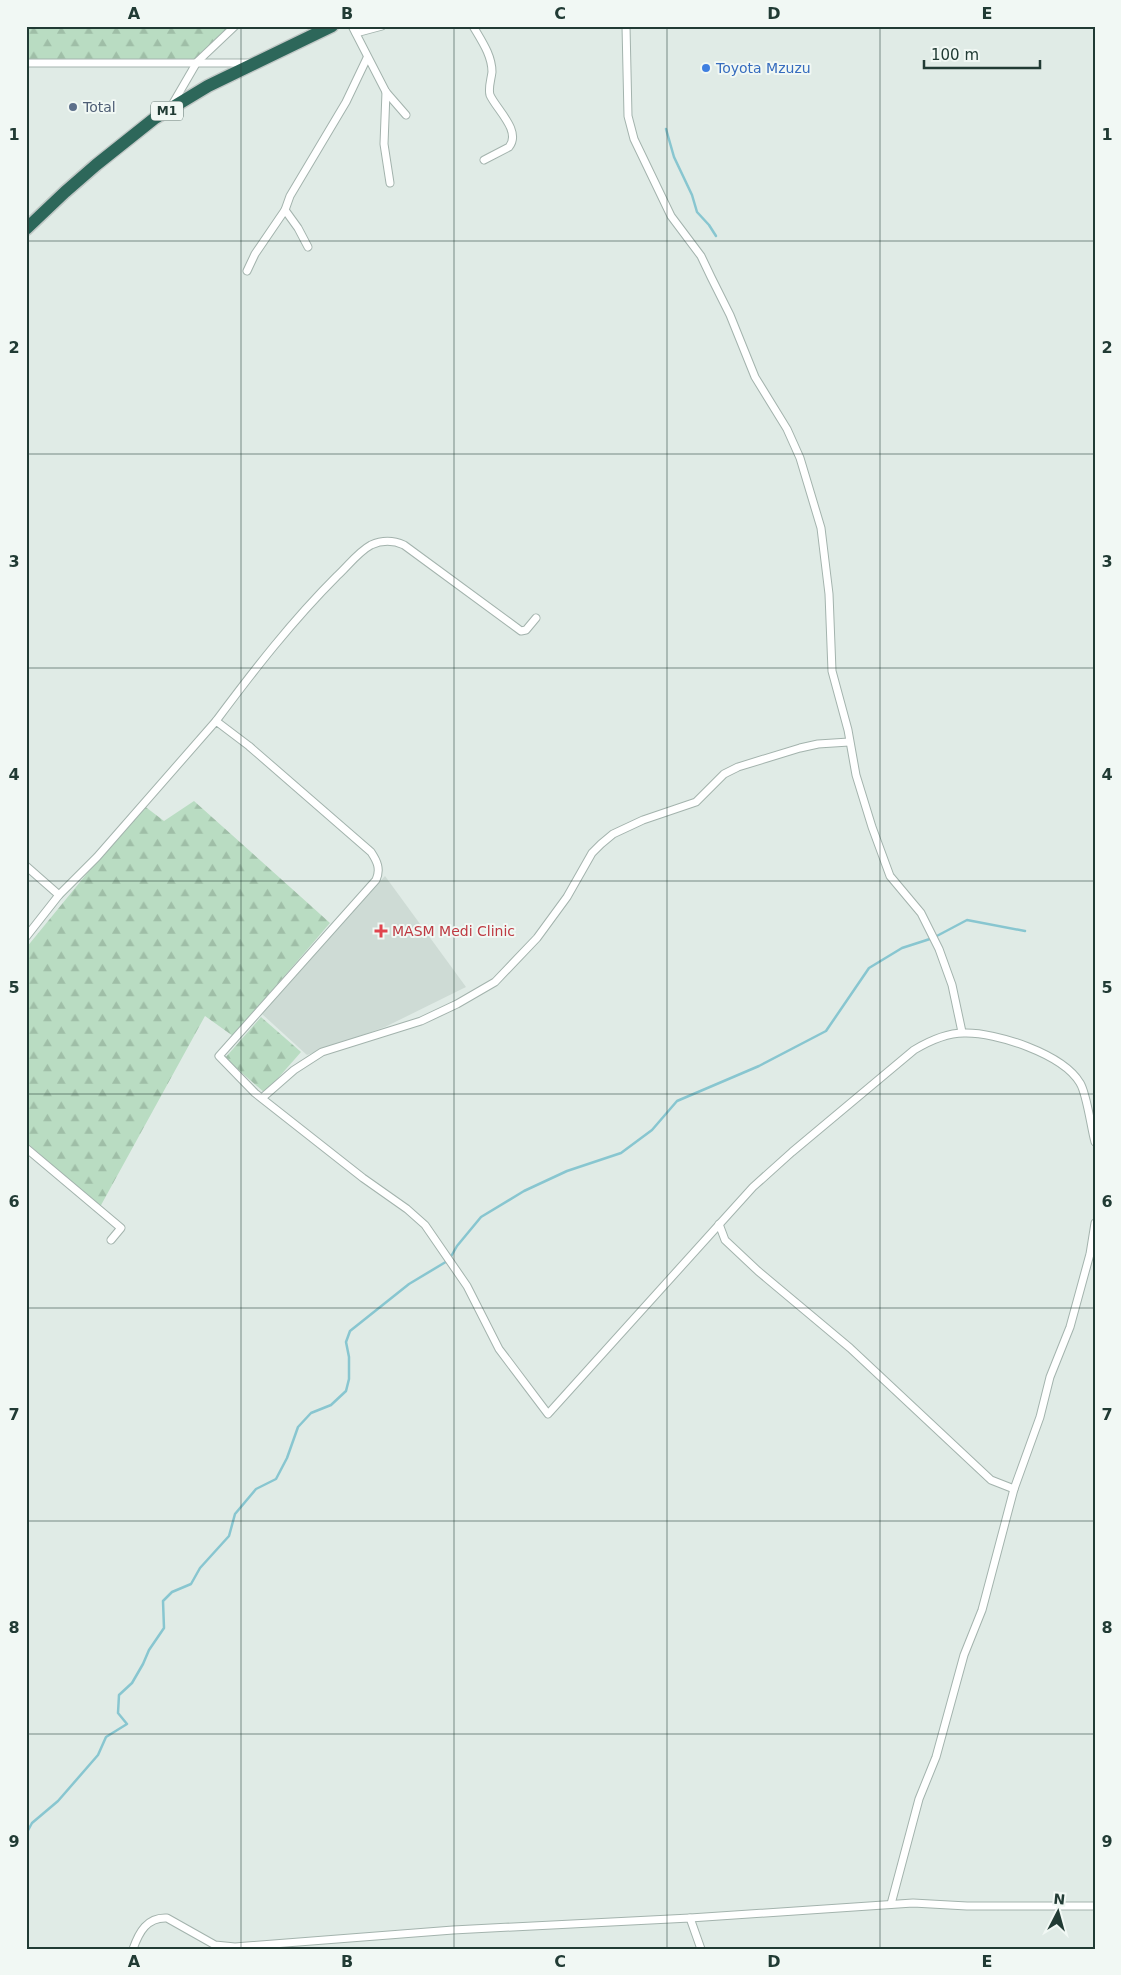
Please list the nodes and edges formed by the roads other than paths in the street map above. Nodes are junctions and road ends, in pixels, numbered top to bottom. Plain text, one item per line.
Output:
1 (235, 26) edge
2 (332, 26) edge
3 (382, 26) edge
4 (472, 26) edge
5 (626, 26) edge
6 (354, 30) edge
7 (367, 58) junction
8 (257, 63) junction
9 (26, 64) edge
10 (196, 64) junction
11 (386, 92) junction
12 (169, 110) junction
13 (406, 114) dead end
14 (484, 160) dead end
15 (390, 183) dead end
16 (284, 210) junction
17 (26, 229) edge
18 (308, 247) dead end
19 (247, 271) dead end
20 (536, 618) dead end
21 (216, 720) junction
22 (849, 742) junction
23 (26, 866) edge
24 (59, 895) junction
25 (26, 937) edge
26 (962, 1032) junction
27 (262, 1098) junction
28 (1095, 1142) edge
29 (26, 1148) edge
30 (1095, 1223) edge
31 (719, 1224) junction
32 (111, 1240) dead end
33 (1014, 1489) junction
34 (891, 1904) junction
35 (1095, 1906) edge
36 (690, 1918) junction
37 (132, 1949) edge
38 (701, 1949) edge

1 - 10 street
2 - 8 highway, M1
3 - 6 street
4 - 14 street
5 - 22 street
6 - 7 street
7 - 11 street
7 - 16 street
8 - 10 street
8 - 12 highway, M1
9 - 10 street
10 - 12 street
11 - 13 street
11 - 15 street
12 - 17 highway, M1
16 - 18 street
16 - 19 street
20 - 21 street
21 - 24 street
21 - 27 street
22 - 26 street
22 - 27 street
23 - 24 street
24 - 25 street
26 - 28 street
26 - 31 street
27 - 31 street
29 - 32 street
30 - 33 street
31 - 33 street
33 - 34 street
34 - 35 street
34 - 36 street
36 - 37 street
36 - 38 street

